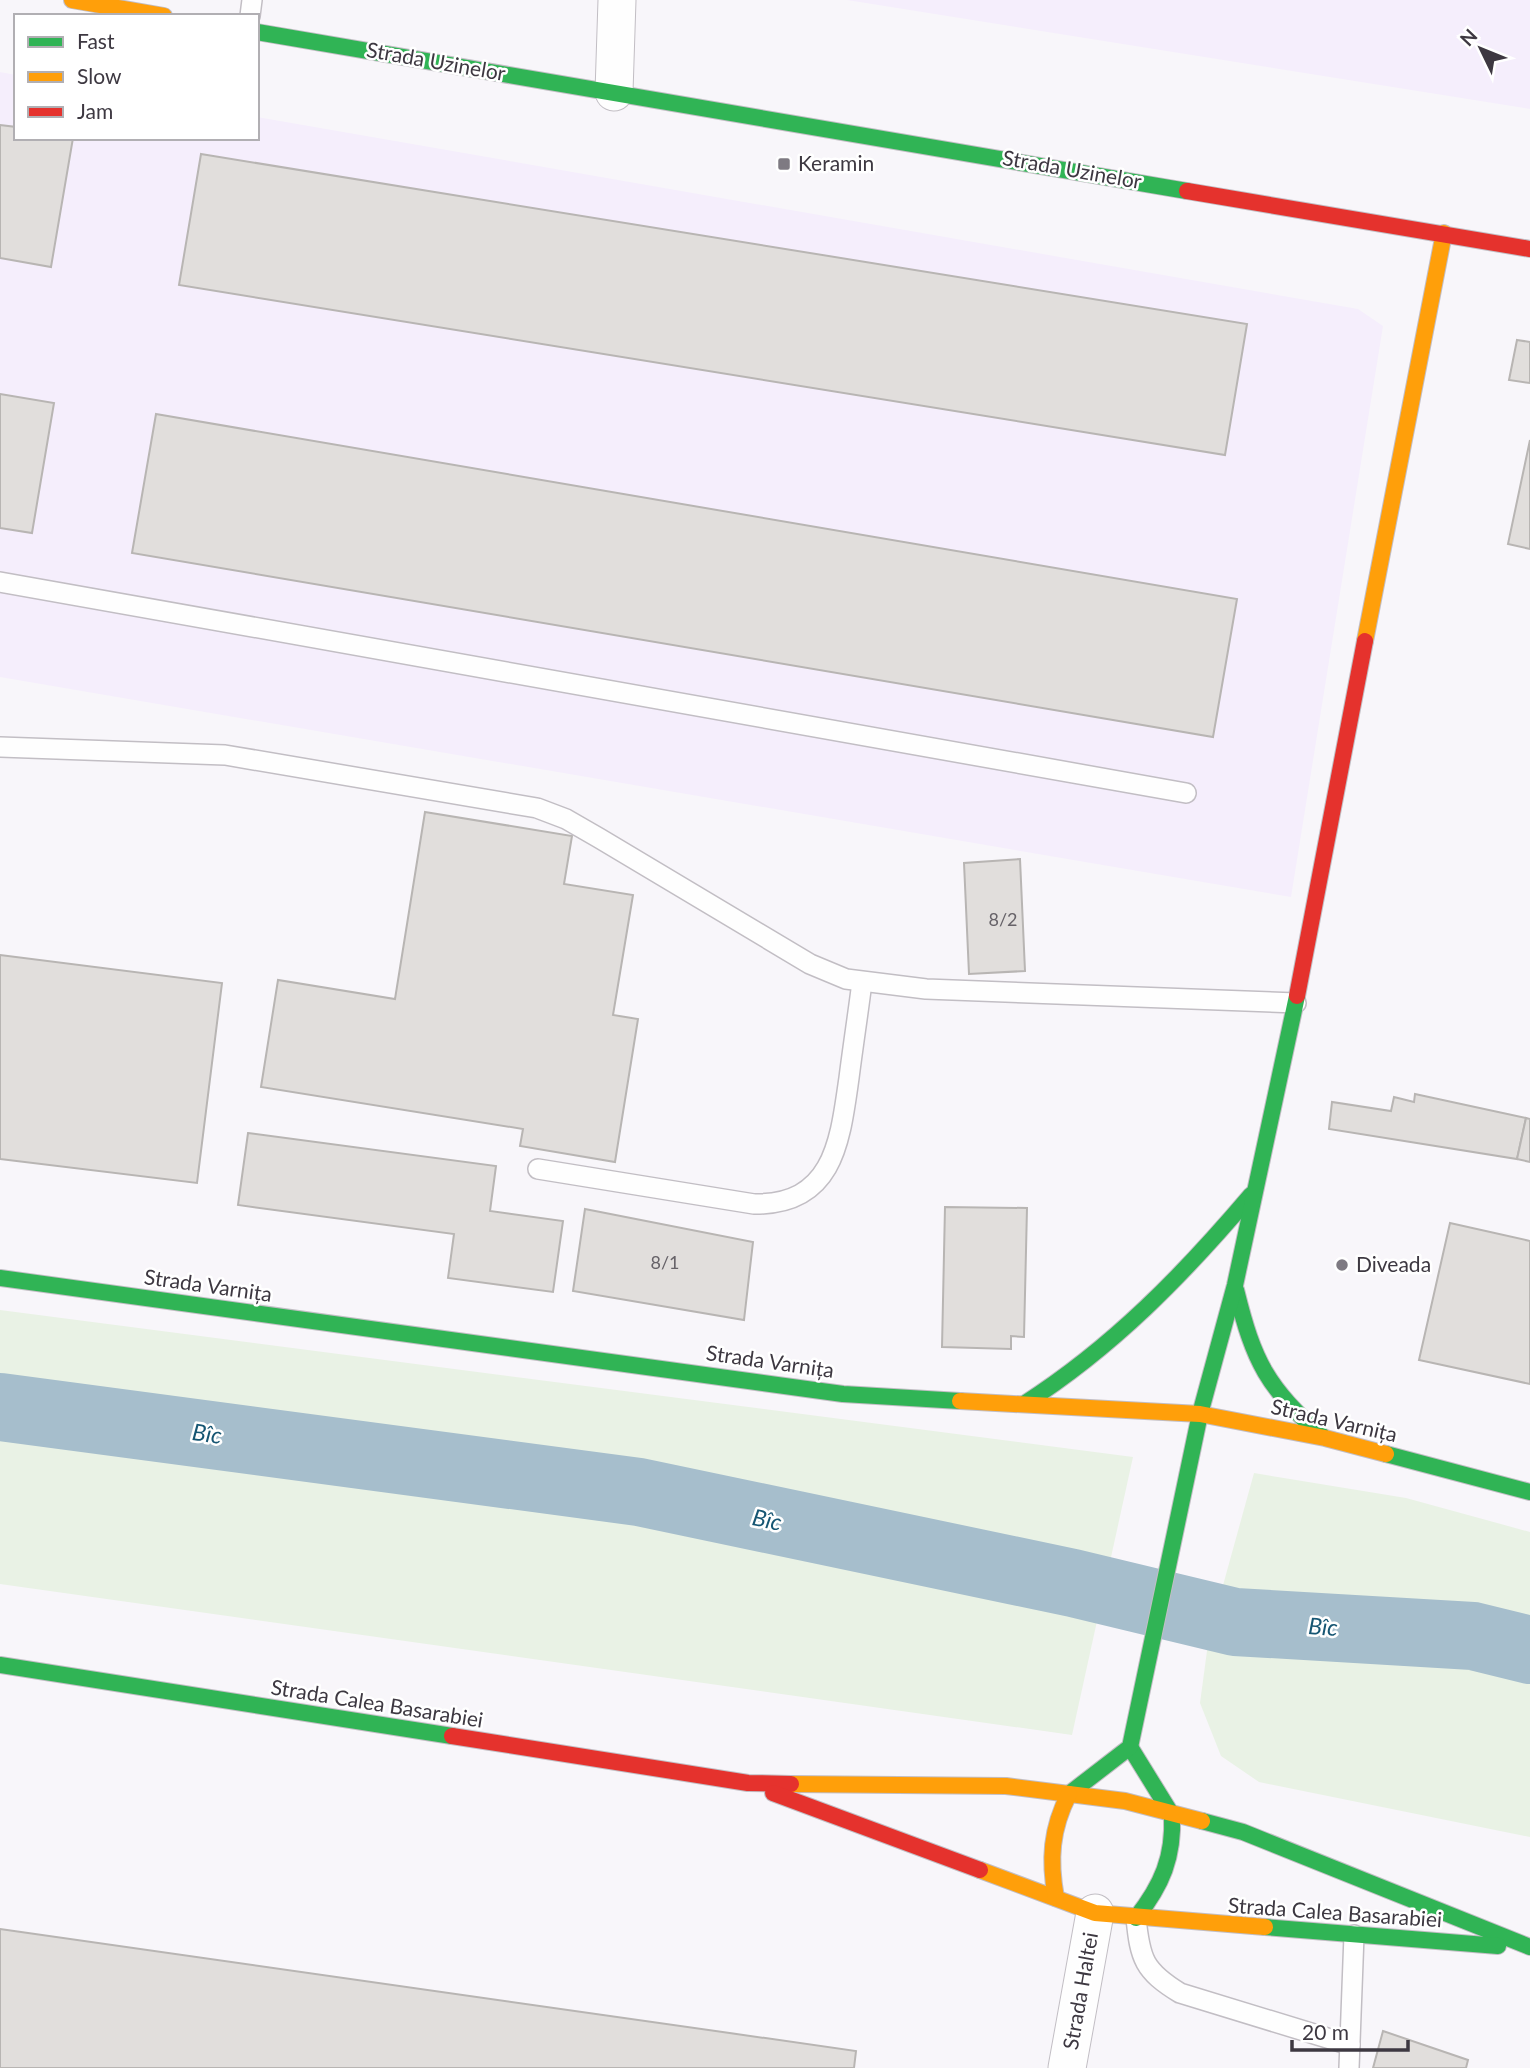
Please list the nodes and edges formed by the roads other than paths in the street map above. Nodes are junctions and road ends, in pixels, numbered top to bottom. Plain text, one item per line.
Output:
1 (72, 0) edge
2 (617, 0) edge
3 (152, 14) edge
4 (259, 32) edge
5 (614, 92) junction
6 (1444, 233) junction
7 (1530, 250) edge
8 (0, 582) edge
9 (0, 747) edge
10 (1186, 793) dead end
11 (862, 982) junction
12 (1296, 1003) junction
13 (538, 1169) dead end
14 (1257, 1188) junction
15 (0, 1278) edge
16 (1235, 1286) junction
17 (1024, 1404) junction
18 (1200, 1413) junction
19 (1325, 1438) junction
20 (1530, 1492) edge
21 (0, 1665) edge
22 (1130, 1747) junction
23 (748, 1783) junction
24 (1069, 1794) junction
25 (1172, 1815) junction
26 (1056, 1898) junction
27 (1095, 1913) junction
28 (1136, 1918) junction
29 (1354, 1935) junction
30 (1530, 1948) edge
31 (1350, 2045) junction
32 (1067, 2068) edge
33 (1349, 2068) edge

1 - 3 main road
2 - 5 street
4 - 5 main road, Strada Uzinelor
5 - 6 main road, Strada Uzinelor
6 - 7 main road, Strada Uzinelor
6 - 12 main road
8 - 10 lane
9 - 11 lane
11 - 12 lane
11 - 13 lane
12 - 14 main road
14 - 16 main road
14 - 17 main road
15 - 17 main road, Strada Varnița
16 - 18 main road
16 - 19 main road
17 - 18 main road, Strada Varnița
18 - 19 main road, Strada Varnița
18 - 22 main road
19 - 20 main road, Strada Varnița
21 - 23 main road, Strada Calea Basarabiei
22 - 24 main road
22 - 25 main road
23 - 24 main road, Strada Calea Basarabiei
23 - 26 main road, Strada Calea Basarabiei
24 - 25 main road, Strada Calea Basarabiei
24 - 26 main road
25 - 28 main road
25 - 30 main road, Strada Calea Basarabiei
26 - 27 main road, Strada Calea Basarabiei
27 - 28 main road, Strada Calea Basarabiei
27 - 32 street, Strada Haltei
28 - 29 main road, Strada Calea Basarabiei
28 - 31 lane
29 - 30 main road, Strada Calea Basarabiei
29 - 31 lane
31 - 33 lane

